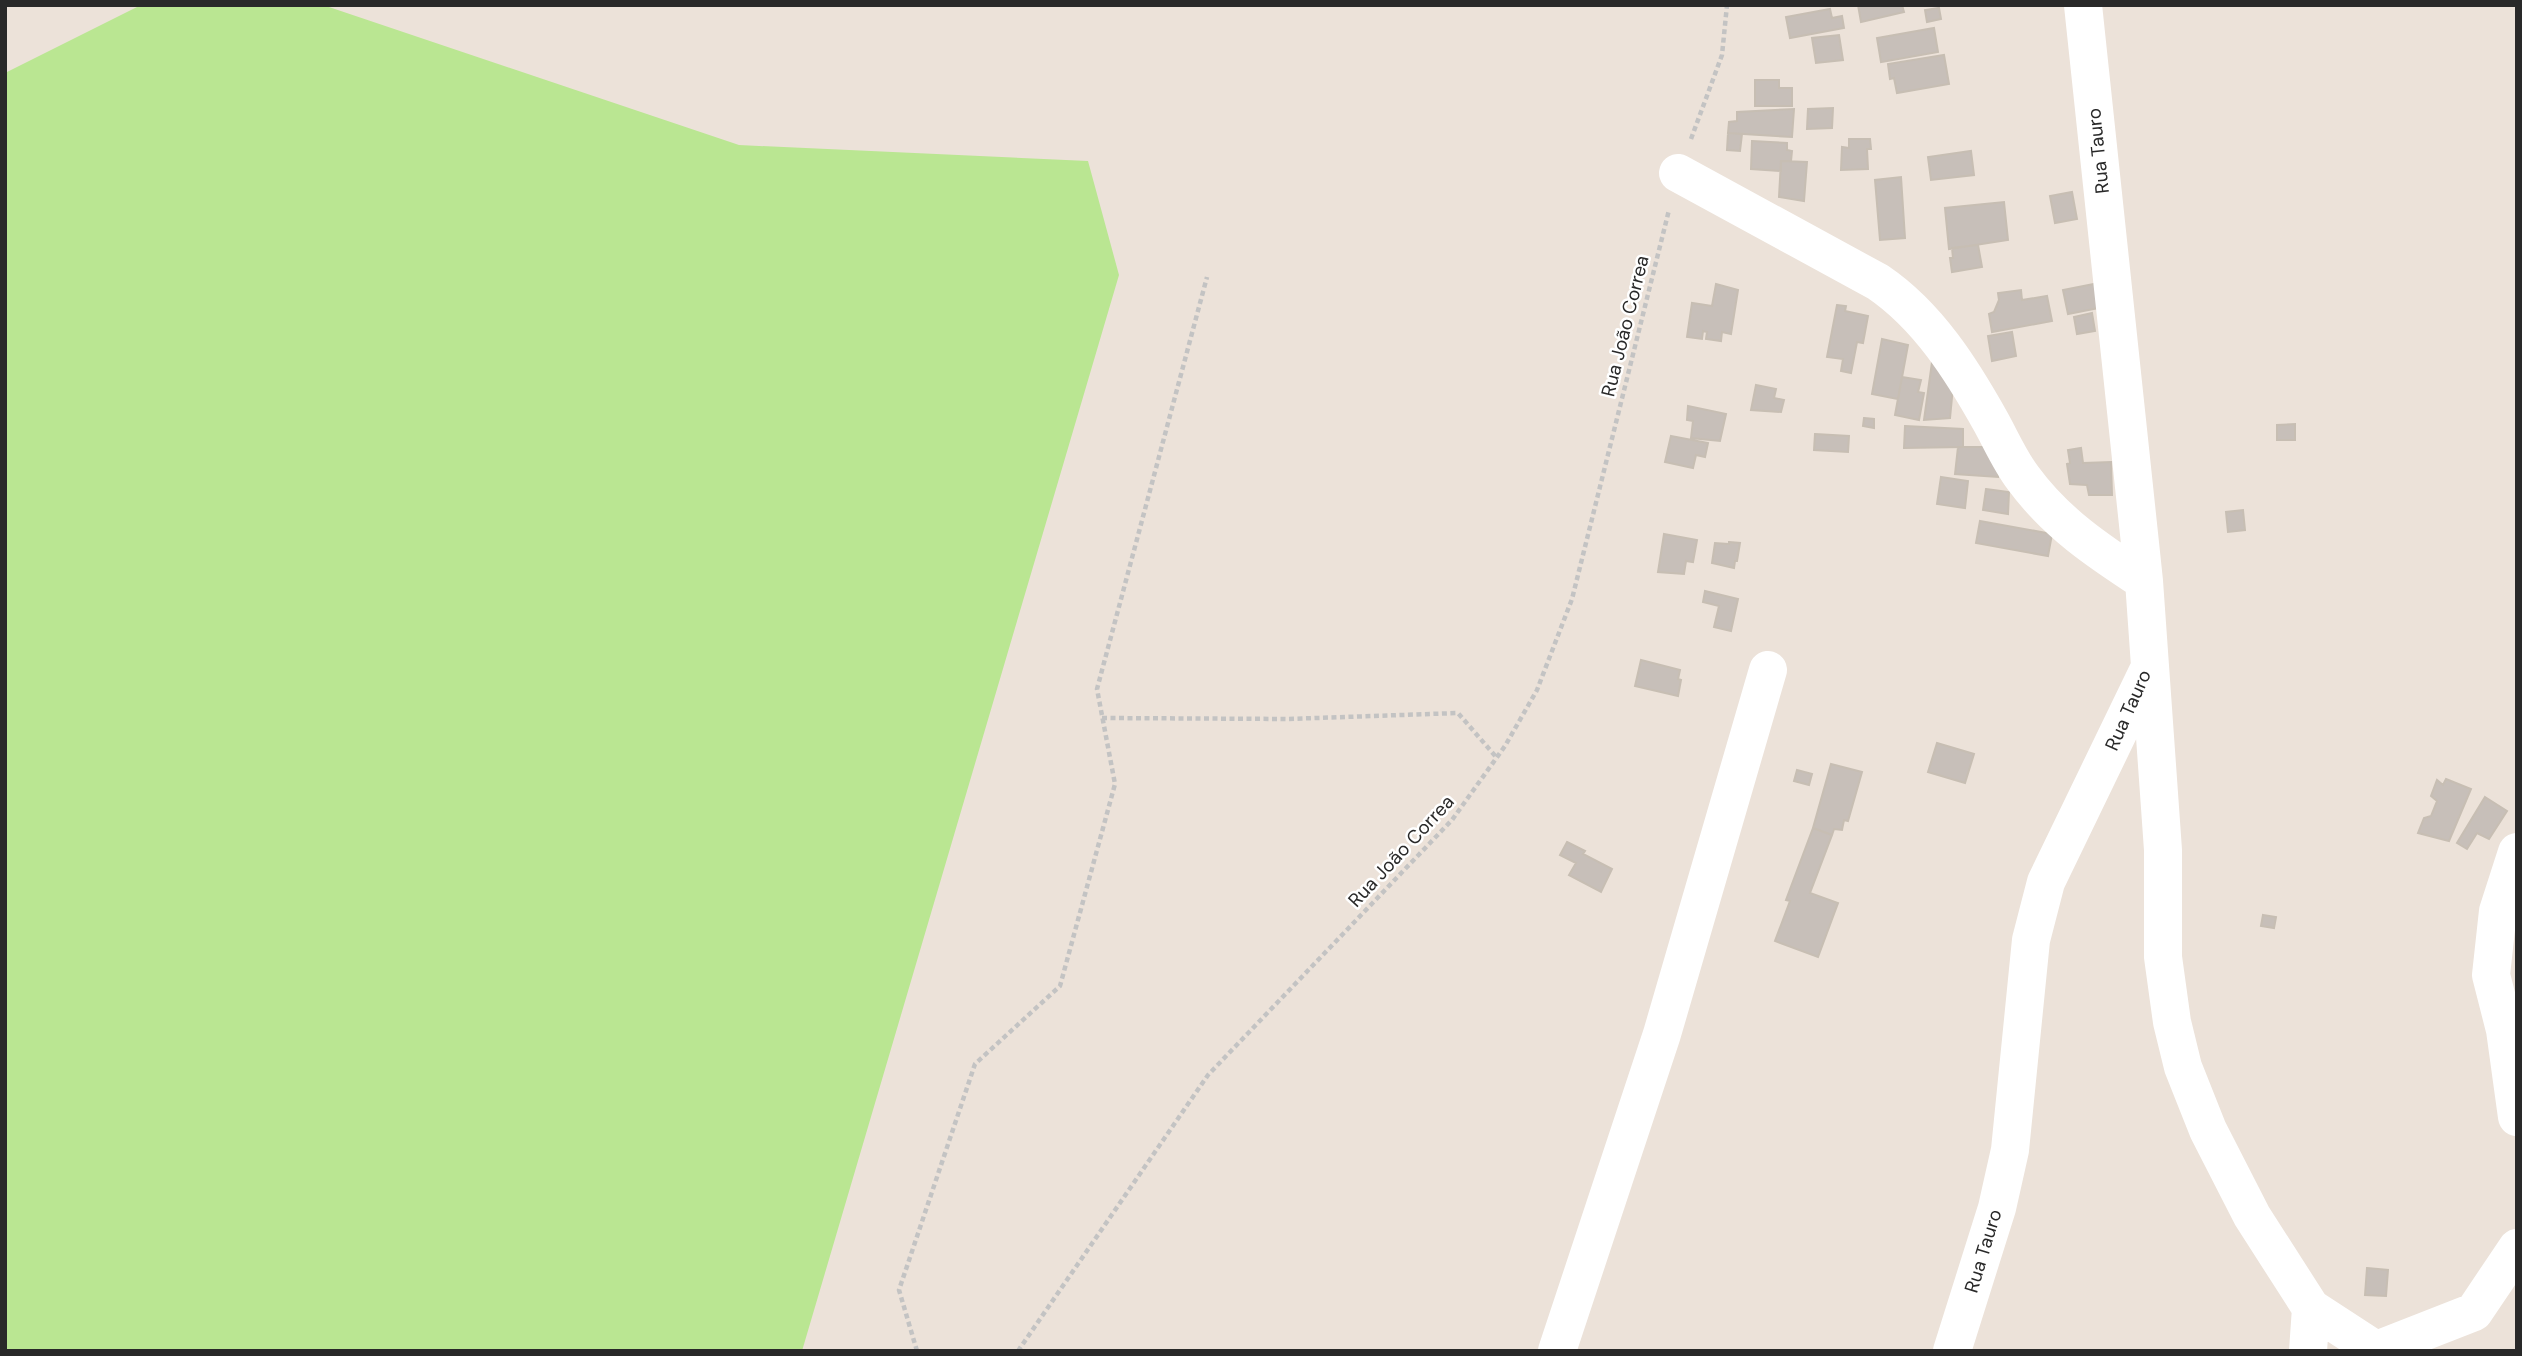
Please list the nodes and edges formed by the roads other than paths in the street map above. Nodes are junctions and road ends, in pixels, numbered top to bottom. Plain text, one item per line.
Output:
1 (2083, 5) edge
2 (1678, 173) road end
3 (2144, 581) junction
4 (2150, 668) junction
5 (1768, 670) dead end
6 (2517, 852) edge
7 (2517, 1116) edge
8 (2517, 1248) edge
9 (2311, 1308) junction
10 (2377, 1350) edge
11 (1558, 1351) edge
12 (1952, 1351) edge
13 (2308, 1351) edge

1 - 3 street, Rua Tauro
2 - 3 street
3 - 4 street, Rua Tauro
4 - 9 street
4 - 12 street, Rua Tauro
5 - 11 street
6 - 7 street
8 - 10 street
9 - 10 street
9 - 13 street

